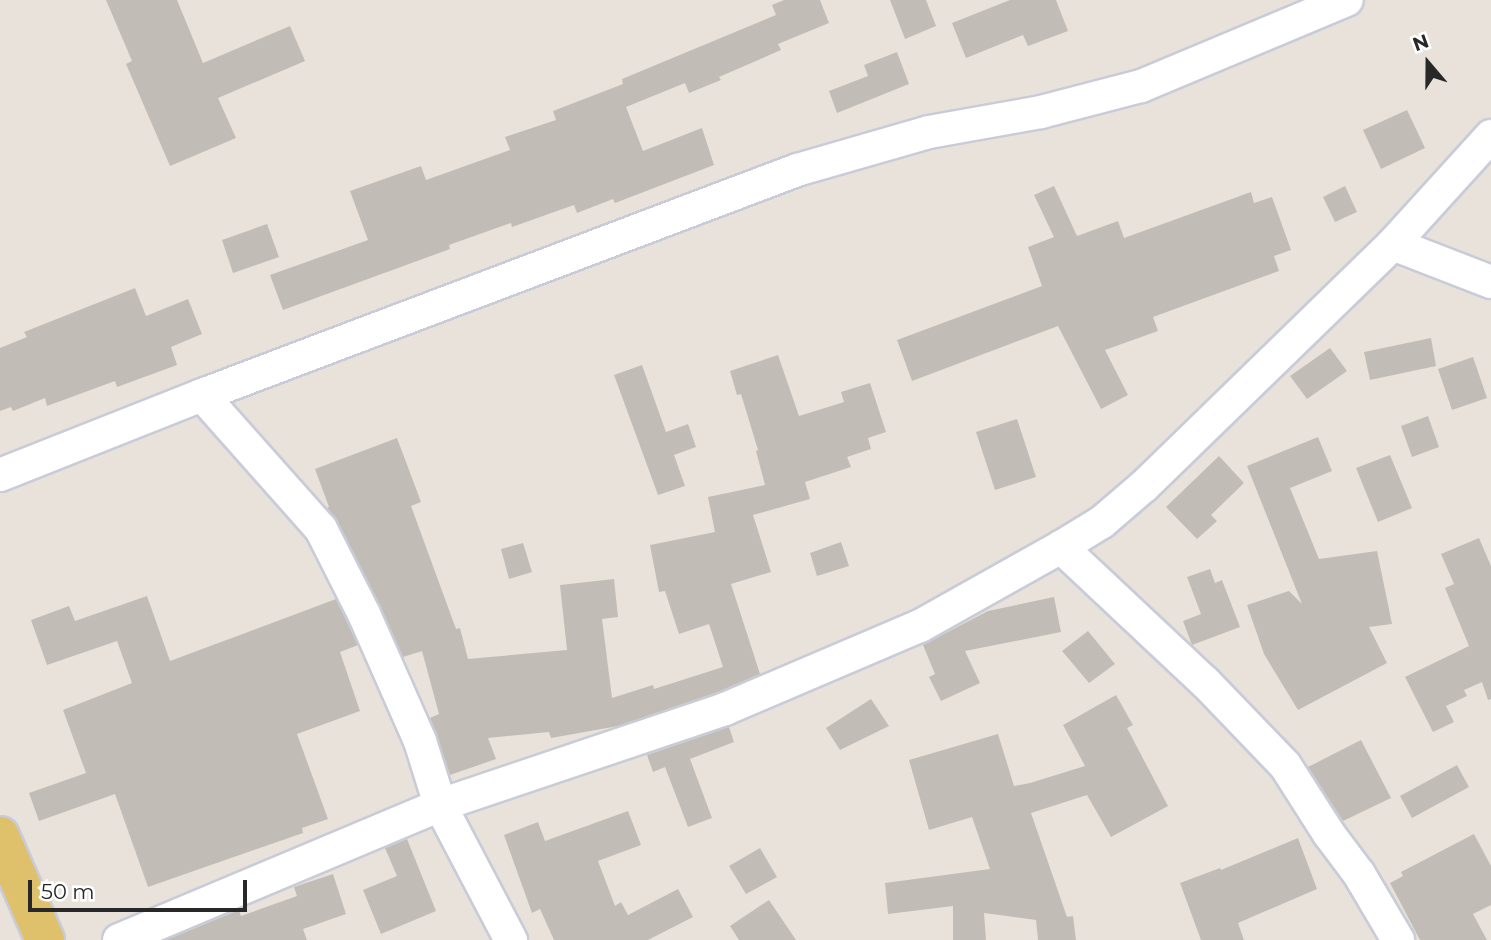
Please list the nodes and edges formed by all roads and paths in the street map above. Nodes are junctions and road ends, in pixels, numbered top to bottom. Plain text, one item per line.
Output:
1 (1348, 0) edge
2 (1491, 136) edge
3 (1393, 244) junction
4 (1491, 282) edge
5 (202, 395) junction
6 (0, 475) edge
7 (1061, 547) junction
8 (440, 805) junction
9 (0, 836) edge
10 (45, 940) edge
11 (119, 940) edge
12 (512, 940) edge
13 (1398, 940) edge

1 - 5 street
2 - 3 street
3 - 4 street
3 - 7 street
5 - 6 street
5 - 8 street
7 - 8 street
7 - 13 street
8 - 11 street
8 - 12 street
9 - 10 main road

